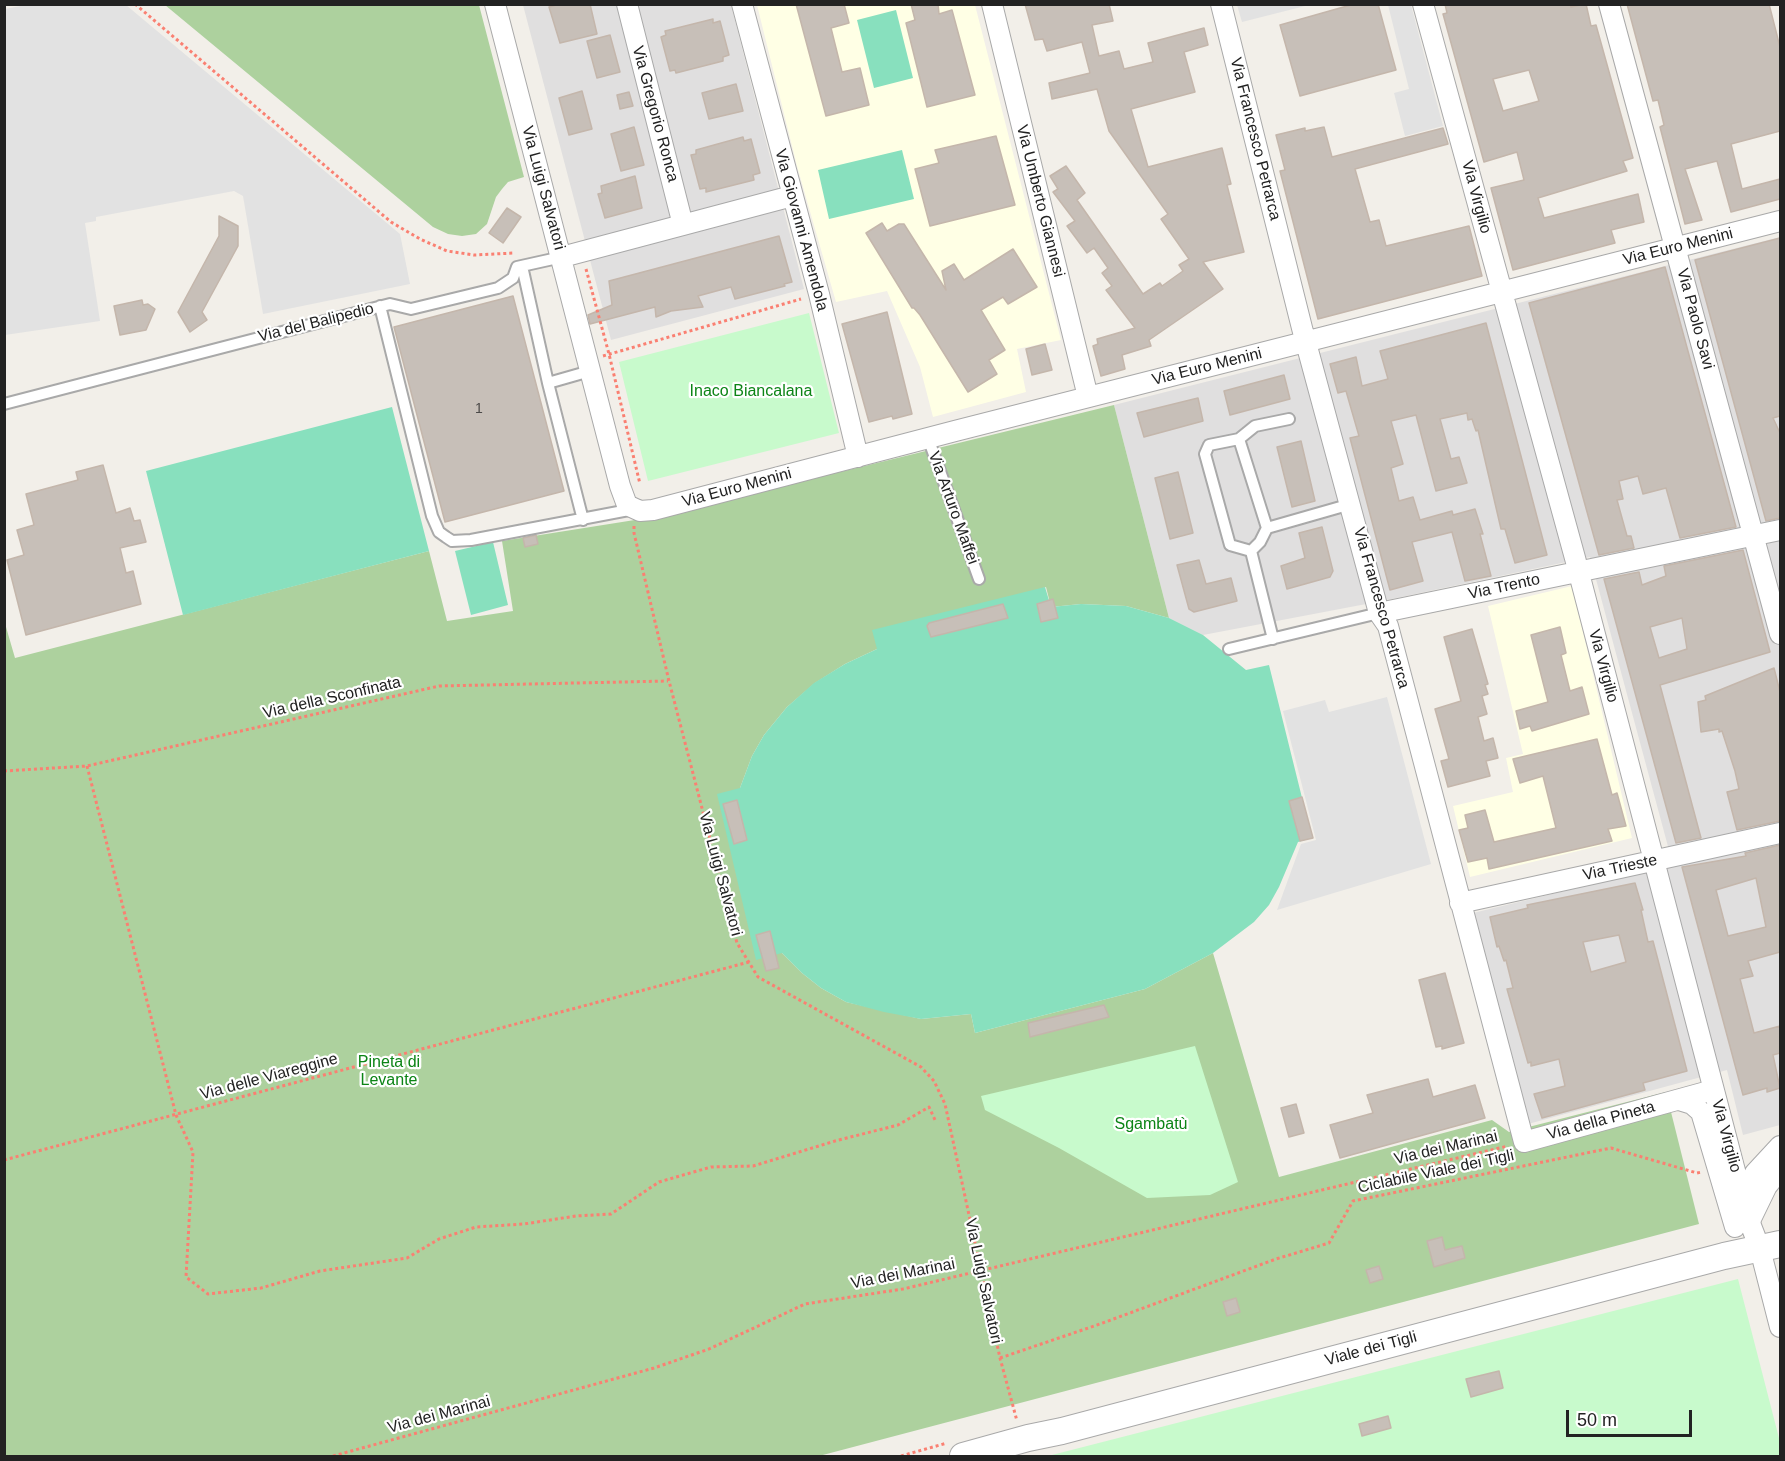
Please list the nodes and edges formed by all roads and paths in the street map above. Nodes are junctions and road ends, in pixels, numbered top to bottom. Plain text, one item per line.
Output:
1 (135, 4) edge
2 (495, 4) edge
3 (627, 4) edge
4 (742, 4) edge
5 (992, 4) edge
6 (1221, 4) edge
7 (1423, 4) edge
8 (1609, 4) edge
9 (792, 196) junction
10 (1780, 221) edge
11 (683, 225) junction
12 (1676, 248) junction
13 (581, 251) junction
14 (515, 253) dead end
15 (562, 257) junction
16 (522, 266) junction
17 (1502, 292) junction
18 (819, 294) junction
19 (380, 306) junction
20 (1308, 343) junction
21 (609, 354) junction
22 (588, 366) junction
23 (548, 383) junction
24 (1088, 397) junction
25 (4, 404) edge
26 (1289, 418) dead end
27 (928, 438) junction
28 (1239, 439) junction
29 (858, 457) junction
30 (640, 484) dead end
31 (1351, 504) junction
32 (634, 509) junction
33 (583, 520) junction
34 (1267, 528) junction
35 (1780, 530) edge
36 (1754, 536) junction
37 (1251, 551) junction
38 (1578, 572) junction
39 (979, 579) dead end
40 (1379, 613) junction
41 (1780, 634) edge
42 (1273, 639) junction
43 (1229, 649) dead end
44 (669, 681) junction
45 (87, 766) junction
46 (4, 771) edge
47 (1780, 833) edge
48 (1655, 860) junction
49 (1460, 903) junction
50 (749, 962) junction
51 (1713, 1090) junction
52 (1678, 1100) junction
53 (176, 1115) junction
54 (936, 1122) dead end
55 (1524, 1142) junction
56 (1780, 1146) edge
57 (4, 1160) edge
58 (1780, 1165) edge
59 (1717, 1168) junction
60 (1742, 1216) junction
61 (1770, 1246) edge
62 (1724, 1256) junction
63 (981, 1270) junction
64 (1780, 1328) edge
65 (1000, 1358) junction
66 (1018, 1422) dead end
67 (333, 1456) edge
68 (963, 1456) edge

1 - 14 path
2 - 15 street, Via Luigi Salvatori
3 - 11 street, Via Gregorio Ronca
4 - 9 street, Via Giovanni Amendola
5 - 24 street, Via Umberto Giannesi
6 - 20 street, Via Francesco Petrarca
7 - 17 street, Via Virgilio
8 - 12 street, Via Paolo Savi
9 - 11 street
9 - 18 street, Via Giovanni Amendola
10 - 12 street, Via Euro Menini
11 - 13 street
12 - 17 street, Via Euro Menini
12 - 36 street, Via Paolo Savi
13 - 15 street
13 - 21 path
15 - 16 lane
15 - 22 street, Via Luigi Salvatori
16 - 19 lane, Via del Balipedio
16 - 23 lane
17 - 20 street, Via Euro Menini
17 - 38 street, Via Virgilio
18 - 21 path
18 - 29 street, Via Giovanni Amendola
19 - 25 lane, Via del Balipedio
19 - 33 lane
20 - 24 street, Via Euro Menini
20 - 31 street, Via Francesco Petrarca
21 - 22 path
21 - 30 path
22 - 23 lane
22 - 32 street, Via Luigi Salvatori
23 - 33 lane
24 - 27 street, Via Euro Menini
26 - 28 lane
27 - 29 street, Via Euro Menini
27 - 39 lane, Via Arturo Maffei
28 - 34 lane
28 - 37 lane
29 - 32 street, Via Euro Menini
31 - 34 lane
31 - 40 street, Via Francesco Petrarca
32 - 33 lane
32 - 44 path, Via Luigi Salvatori
34 - 37 lane
35 - 36 street, Via Trento
36 - 38 street, Via Trento
36 - 41 street, Via Paolo Savi
37 - 42 lane
38 - 40 street, Via Trento
38 - 48 street, Via Virgilio
40 - 42 lane, Via Trento
40 - 49 street, Via Francesco Petrarca
42 - 43 lane, Via Trento
44 - 45 path, Via della Sconfinata
44 - 50 path, Via Luigi Salvatori
45 - 46 path, Via della Sconfinata
45 - 53 path
47 - 48 street, Via Trieste
48 - 49 street, Via Trieste
48 - 51 street, Via Virgilio
49 - 55 street, Via Francesco Petrarca
50 - 53 path, Via delle Viareggine
50 - 63 path, Via Luigi Salvatori
51 - 52 street, Via della Pineta
51 - 60 street, Via Virgilio
52 - 55 street, Via della Pineta
52 - 59 street
53 - 54 path
53 - 57 path, Via delle Viareggine
55 - 63 path, Via dei Marinai
56 - 60 street
58 - 60 street
59 - 60 street
59 - 65 path, Ciclabile Viale dei Tigli
60 - 61 street, Via Virgilio
60 - 62 street
61 - 62 street, Viale dei Tigli
61 - 64 street, Via Virgilio
62 - 68 street, Viale dei Tigli
63 - 65 path, Via Luigi Salvatori
63 - 67 path, Via dei Marinai
65 - 66 path, Via Luigi Salvatori

